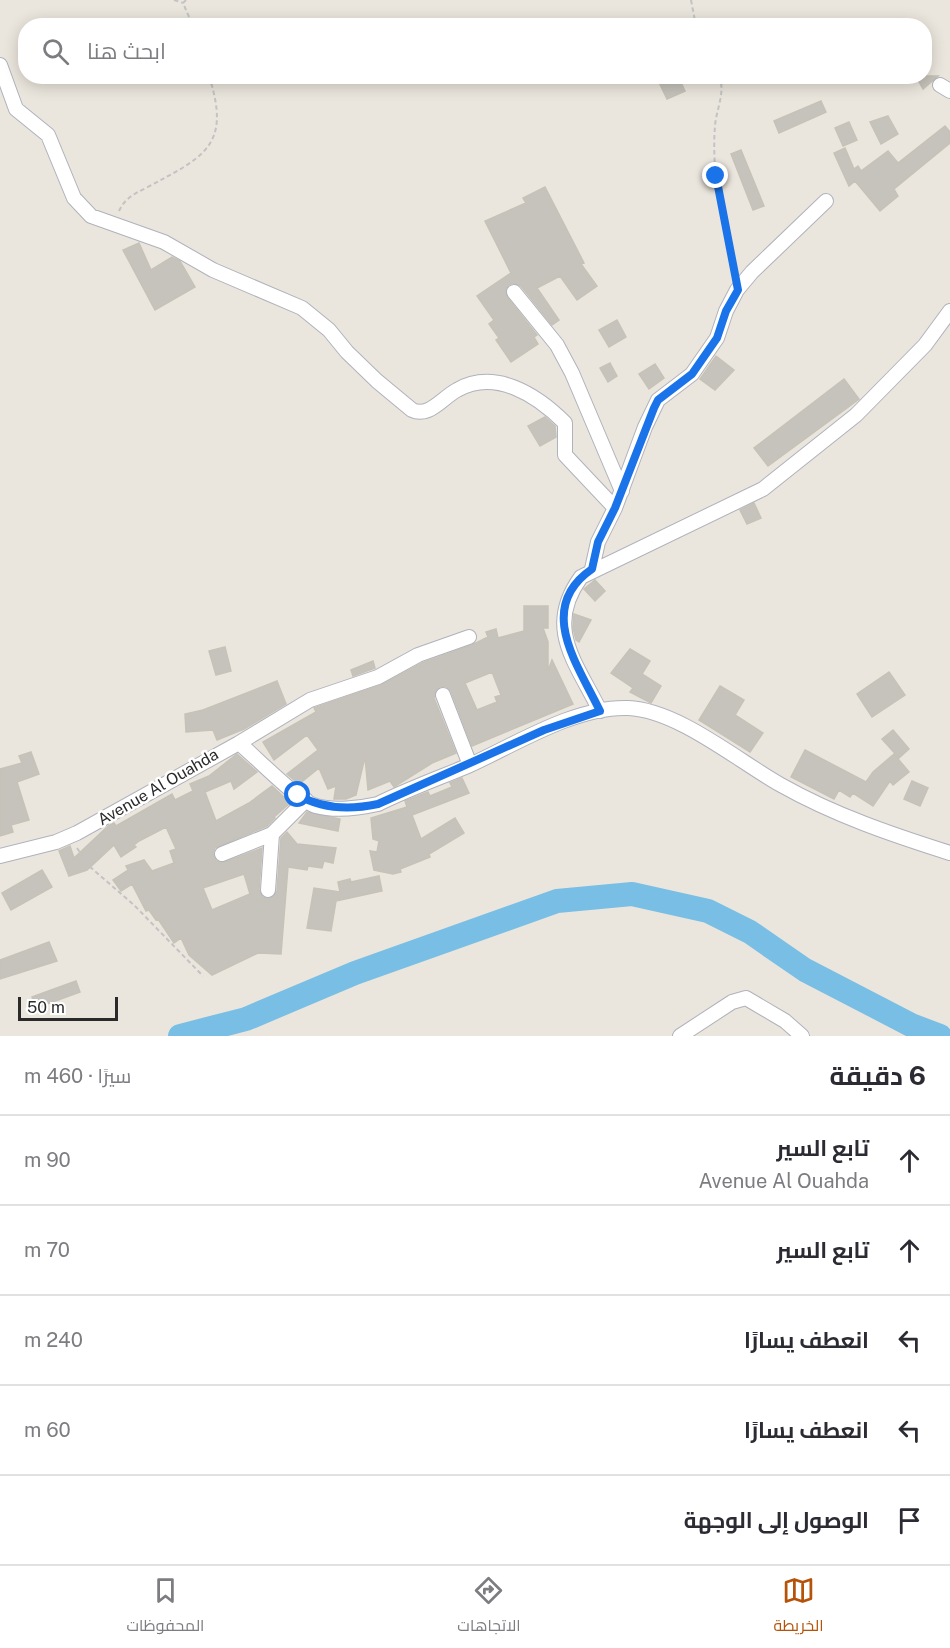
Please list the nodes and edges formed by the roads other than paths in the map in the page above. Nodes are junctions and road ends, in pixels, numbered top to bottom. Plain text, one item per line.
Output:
1 (0, 65) edge
2 (826, 201) dead end
3 (514, 292) dead end
4 (950, 311) edge
5 (622, 491) junction
6 (615, 508) junction
7 (592, 569) junction
8 (469, 637) dead end
9 (443, 695) dead end
10 (600, 711) junction
11 (239, 743) junction
12 (470, 765) junction
13 (306, 800) junction
14 (272, 834) junction
15 (950, 853) edge
16 (222, 854) dead end
17 (0, 856) edge
18 (268, 890) dead end
19 (680, 1036) edge
20 (802, 1036) edge

1 - 6 street
2 - 5 street
3 - 5 street
4 - 7 street
5 - 6 street
6 - 7 street
7 - 10 street
8 - 11 street
9 - 12 street
10 - 12 street, Avenue Al Ouahda
10 - 15 street, Avenue Al Ouahda
11 - 13 street, Avenue Al Ouahda
11 - 17 street, Avenue Al Ouahda
12 - 13 street, Avenue Al Ouahda
13 - 14 street
14 - 16 street
14 - 18 street
19 - 20 street

